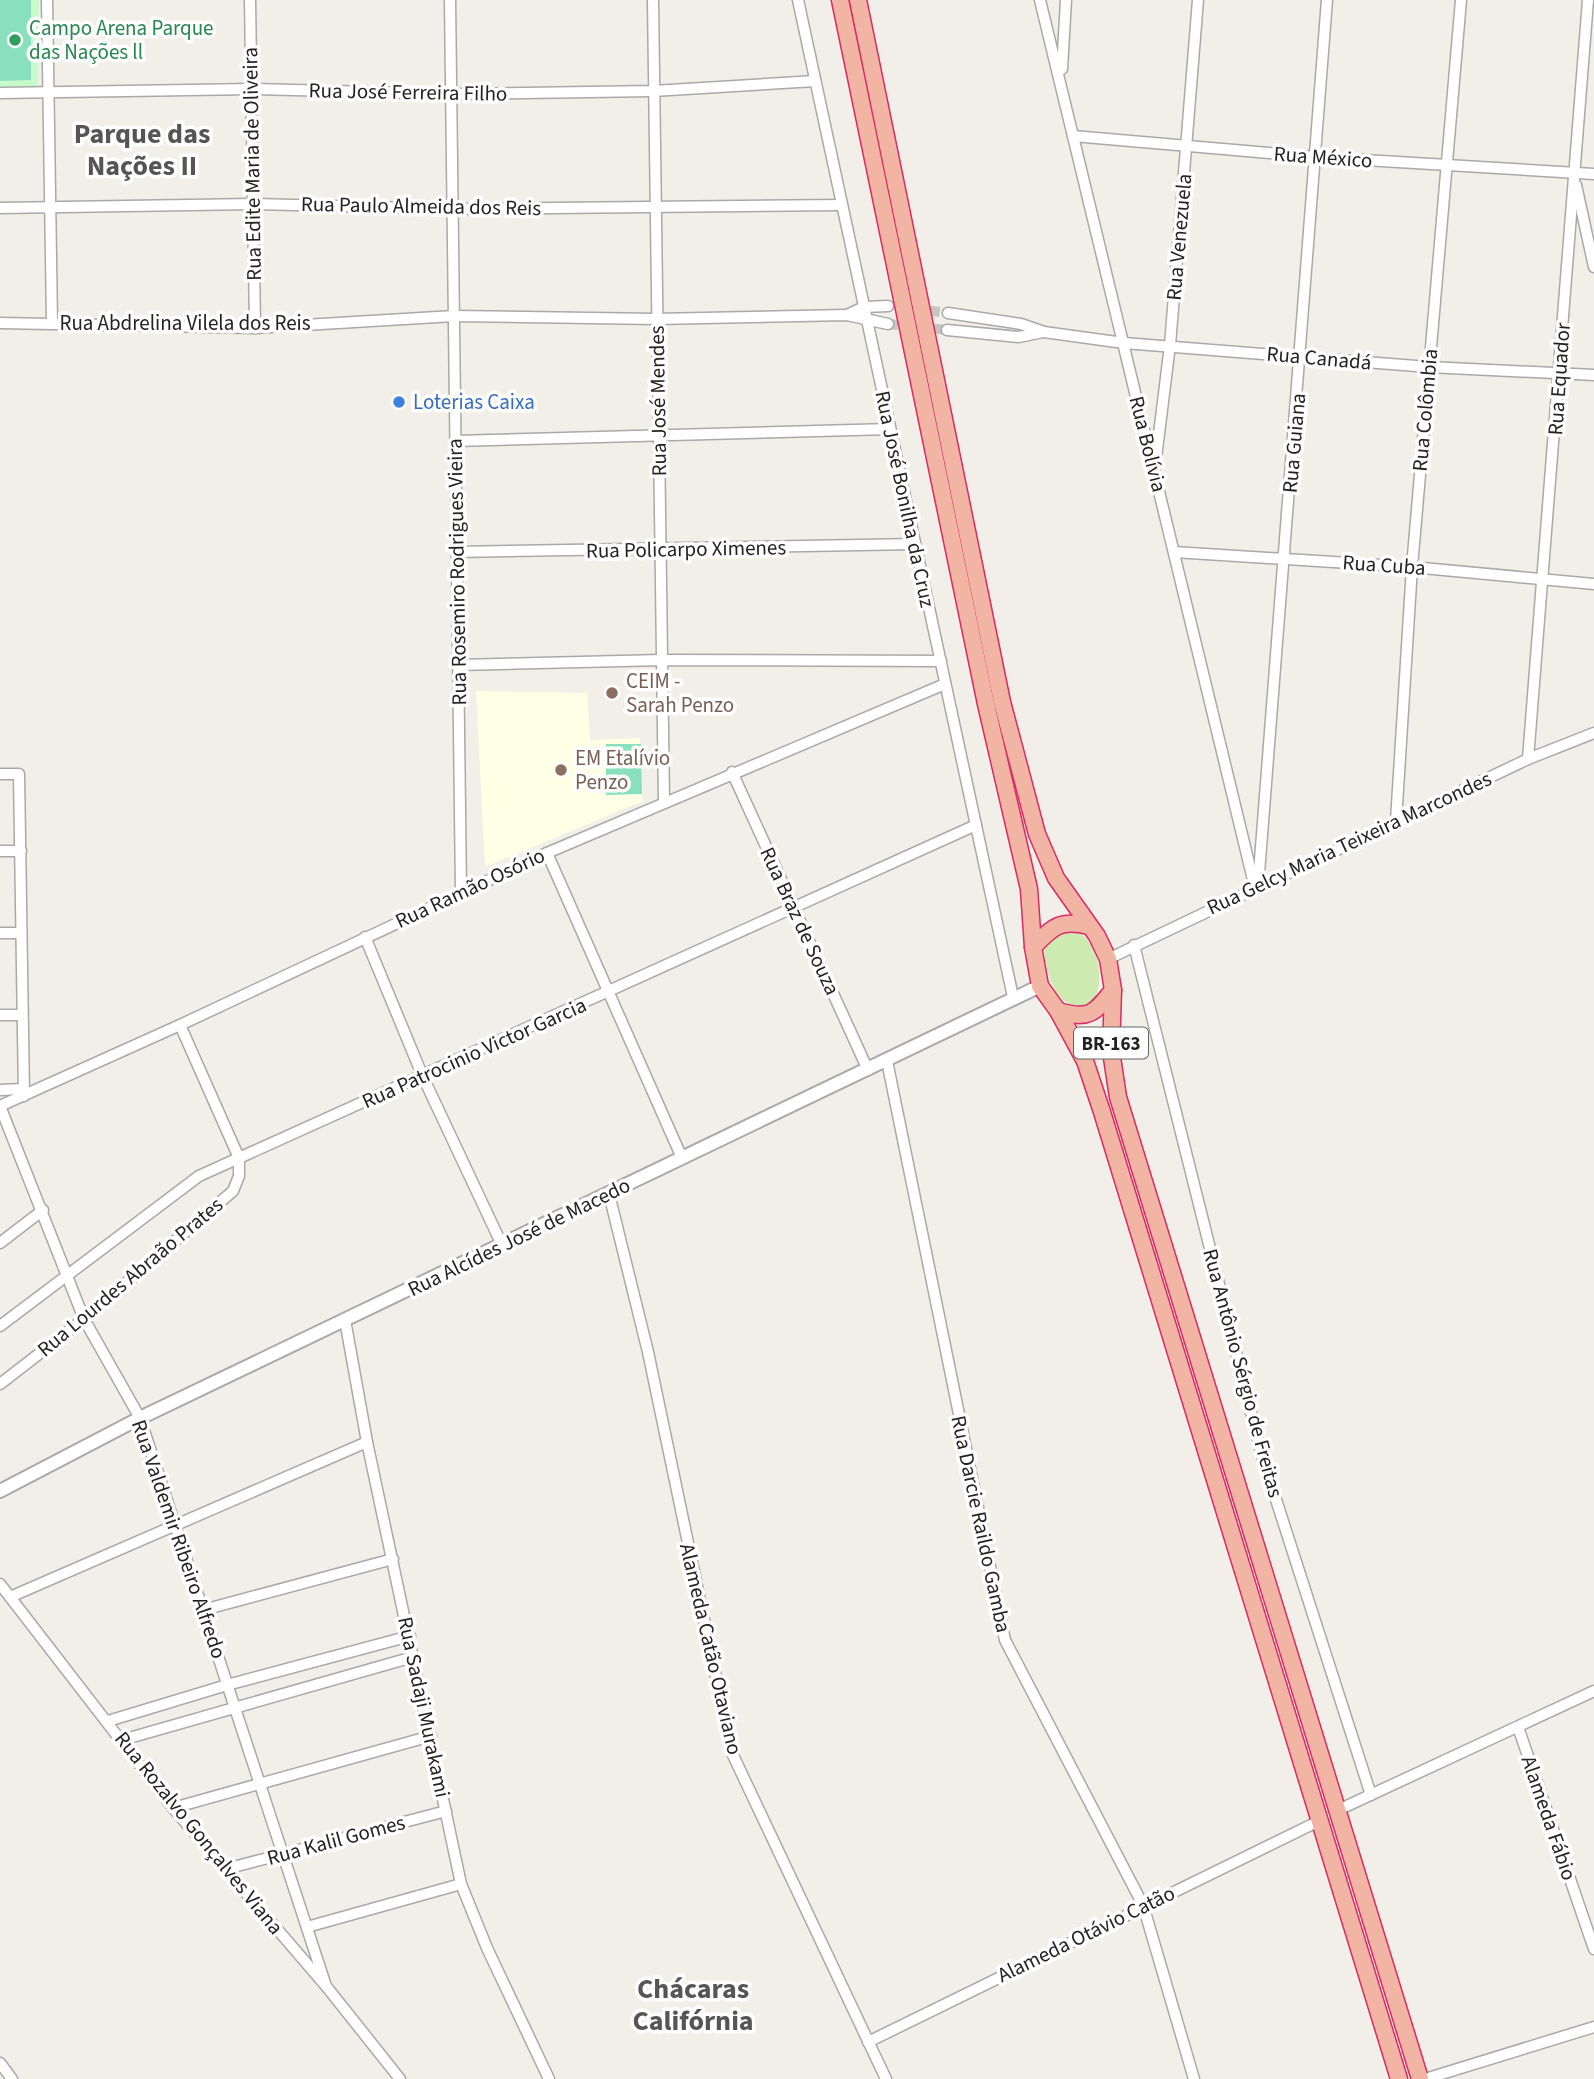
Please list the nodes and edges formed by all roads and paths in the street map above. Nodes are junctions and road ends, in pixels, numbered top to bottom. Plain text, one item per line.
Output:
1 (47, 0) edge
2 (250, 0) edge
3 (450, 0) edge
4 (653, 0) edge
5 (798, 0) edge
6 (840, 0) edge
7 (858, 0) edge
8 (1040, 0) edge
9 (1066, 0) edge
10 (1198, 0) edge
11 (1327, 0) edge
12 (1461, 0) edge
13 (1588, 0) edge
14 (1061, 80) junction
15 (815, 81) junction
16 (251, 89) junction
17 (653, 91) junction
18 (49, 92) junction
19 (0, 93) edge
20 (452, 94) junction
21 (1073, 136) junction
22 (1186, 145) junction
23 (1315, 157) junction
24 (1445, 166) junction
25 (1574, 174) junction
26 (1594, 174) edge
27 (253, 204) junction
28 (842, 205) junction
29 (654, 206) junction
30 (50, 207) junction
31 (0, 208) edge
32 (453, 209) junction
33 (1594, 267) edge
34 (888, 306) tunnel mouth
35 (864, 307) junction
36 (948, 313) tunnel mouth
37 (847, 315) junction
38 (454, 316) junction
39 (656, 319) junction
40 (867, 321) junction
41 (52, 322) junction
42 (0, 323) edge
43 (888, 324) tunnel mouth
44 (255, 328) junction
45 (947, 330) tunnel mouth
46 (1044, 332) junction
47 (1124, 343) junction
48 (1170, 345) junction
49 (1301, 357) junction
50 (1429, 367) junction
51 (1559, 372) junction
52 (1594, 375) edge
53 (890, 429) junction
54 (658, 436) junction
55 (456, 441) junction
56 (1154, 473) junction
57 (915, 544) junction
58 (660, 550) junction
59 (457, 552) junction
60 (1174, 552) junction
61 (1285, 558) junction
62 (1412, 567) junction
63 (1541, 579) junction
64 (1594, 584) edge
65 (662, 660) junction
66 (941, 661) junction
67 (458, 665) junction
68 (946, 684) junction
69 (1594, 733) edge
70 (1528, 759) junction
71 (732, 772) junction
72 (0, 774) edge
73 (664, 802) junction
74 (1396, 821) junction
75 (976, 825) junction
76 (0, 851) edge
77 (21, 851) junction
78 (547, 853) junction
79 (1256, 887) junction
80 (461, 892) junction
81 (792, 906) junction
82 (1089, 926) junction
83 (0, 933) edge
84 (20, 933) junction
85 (365, 937) junction
86 (1134, 945) junction
87 (1033, 947) junction
88 (1108, 959) junction
89 (1040, 986) junction
90 (1113, 990) junction
91 (608, 992) junction
92 (1013, 997) junction
93 (1058, 1011) junction
94 (22, 1014) junction
95 (0, 1015) edge
96 (180, 1025) junction
97 (887, 1061) junction
98 (869, 1070) junction
99 (423, 1077) junction
100 (0, 1090) edge
101 (23, 1093) junction
102 (0, 1106) edge
103 (239, 1158) junction
104 (682, 1158) junction
105 (608, 1194) junction
106 (43, 1210) junction
107 (0, 1242) edge
108 (502, 1245) junction
109 (65, 1277) junction
110 (84, 1319) junction
111 (345, 1320) junction
112 (0, 1326) edge
113 (0, 1384) edge
114 (140, 1418) junction
115 (367, 1442) junction
116 (0, 1491) edge
117 (175, 1523) junction
118 (393, 1559) junction
119 (0, 1584) edge
120 (10, 1597) junction
121 (203, 1610) junction
122 (410, 1636) junction
123 (414, 1657) junction
124 (228, 1685) junction
125 (1594, 1691) edge
126 (235, 1708) junction
127 (108, 1721) junction
128 (1518, 1727) junction
129 (431, 1736) junction
130 (122, 1740) junction
131 (260, 1785) junction
132 (1371, 1795) junction
133 (173, 1808) junction
134 (446, 1811) junction
135 (1336, 1811) junction
136 (1312, 1823) junction
137 (283, 1854) junction
138 (226, 1869) junction
139 (461, 1884) junction
140 (1143, 1905) junction
141 (307, 1927) junction
142 (1594, 1949) edge
143 (326, 1986) junction
144 (1594, 2027) edge
145 (868, 2042) junction
146 (0, 2063) edge
147 (12, 2079) edge
148 (400, 2079) edge
149 (549, 2079) edge
150 (886, 2079) edge
151 (1194, 2079) edge
152 (1399, 2079) edge
153 (1420, 2079) edge
154 (1425, 2079) edge

1 - 18 street
2 - 16 street, Rua Edite Maria de Oliveira
3 - 20 street, Rua Rosemiro Rodrigues Vieira
4 - 17 street, Rua José Mendes
5 - 15 street, Rua José Bonilha da Cruz
6 - 87 highway, BR-163
7 - 82 highway, BR-163
8 - 14 street, Rua Bolívia
9 - 14 street
10 - 22 street, Rua Venezuela
11 - 23 street, Rua Guiana
12 - 24 street, Rua Colômbia
13 - 25 street, Rua Equador
14 - 21 street, Rua Bolívia
15 - 17 street, Rua José Ferreira Filho
15 - 28 street, Rua José Bonilha da Cruz
16 - 18 street, Rua José Ferreira Filho
16 - 20 street, Rua José Ferreira Filho
16 - 27 street, Rua Edite Maria de Oliveira
17 - 20 street, Rua José Ferreira Filho
17 - 29 street, Rua José Mendes
18 - 19 street, Rua José Ferreira Filho
18 - 30 street
20 - 32 street, Rua Rosemiro Rodrigues Vieira
21 - 22 street, Rua México
21 - 47 street, Rua Bolívia
22 - 23 street, Rua México
22 - 48 street, Rua Venezuela
23 - 24 street, Rua México
23 - 49 street, Rua Guiana
24 - 25 street, Rua México
24 - 50 street, Rua Colômbia
25 - 26 street, Rua México
25 - 33 street
25 - 51 street, Rua Equador
27 - 30 street, Rua Paulo Almeida dos Reis
27 - 32 street, Rua Paulo Almeida dos Reis
27 - 44 street, Rua Edite Maria de Oliveira
28 - 29 street, Rua Paulo Almeida dos Reis
28 - 35 street, Rua José Bonilha da Cruz
29 - 32 street, Rua Paulo Almeida dos Reis
29 - 39 street, Rua José Mendes
30 - 31 street, Rua Paulo Almeida dos Reis
30 - 41 street
32 - 38 street, Rua Rosemiro Rodrigues Vieira
34 - 35 street
35 - 37 street
35 - 40 street, Rua José Bonilha da Cruz
36 - 46 street
37 - 39 street, Rua Abdrelina Vilela dos Reis
37 - 40 street
38 - 39 street, Rua Abdrelina Vilela dos Reis
38 - 44 street, Rua Abdrelina Vilela dos Reis
38 - 55 street, Rua Rosemiro Rodrigues Vieira
39 - 54 street, Rua José Mendes
40 - 43 street
40 - 53 street, Rua José Bonilha da Cruz
41 - 42 street, Rua Abdrelina Vilela dos Reis
41 - 44 street, Rua Abdrelina Vilela dos Reis
45 - 46 street
46 - 47 street, Rua Canadá
47 - 48 street, Rua Canadá
47 - 56 street, Rua Bolívia
48 - 49 street, Rua Canadá
48 - 56 street, Rua Venezuela
49 - 50 street, Rua Canadá
49 - 61 street, Rua Guiana
50 - 51 street, Rua Canadá
50 - 62 street, Rua Colômbia
51 - 52 street, Rua Canadá
51 - 63 street, Rua Equador
53 - 54 street
53 - 57 street, Rua José Bonilha da Cruz
54 - 55 street
54 - 58 street, Rua José Mendes
55 - 59 street, Rua Rosemiro Rodrigues Vieira
56 - 60 street, Rua Bolívia
57 - 58 street, Rua Policarpo Ximenes
57 - 66 street, Rua José Bonilha da Cruz
58 - 59 street, Rua Policarpo Ximenes
58 - 65 street, Rua José Mendes
59 - 67 street, Rua Rosemiro Rodrigues Vieira
60 - 61 street, Rua Cuba
60 - 79 street, Rua Bolívia
61 - 62 street, Rua Cuba
61 - 79 street, Rua Guiana
62 - 63 street, Rua Cuba
62 - 74 street, Rua Colômbia
63 - 64 street, Rua Cuba
63 - 70 street, Rua Equador
65 - 66 street
65 - 67 street
65 - 73 street, Rua José Mendes
66 - 68 street, Rua José Bonilha da Cruz
67 - 80 street, Rua Rosemiro Rodrigues Vieira
68 - 71 street, Rua Ramão Osório
68 - 75 street, Rua José Bonilha da Cruz
69 - 70 street, Rua Gelcy Maria Teixeira Marcondes
70 - 74 street, Rua Gelcy Maria Teixeira Marcondes
71 - 73 street, Rua Ramão Osório
71 - 81 street, Rua Braz de Souza
72 - 77 street
73 - 78 street, Rua Ramão Osório
74 - 79 street, Rua Gelcy Maria Teixeira Marcondes
75 - 81 street, Rua Patrocinio Victor Garcia
75 - 92 street, Rua José Bonilha da Cruz
76 - 77 street
77 - 84 street
78 - 80 street, Rua Ramão Osório
78 - 91 street
79 - 86 street, Rua Gelcy Maria Teixeira Marcondes
80 - 85 street, Rua Ramão Osório
81 - 91 street, Rua Patrocinio Victor Garcia
81 - 98 street, Rua Braz de Souza
82 - 87 highway
82 - 88 highway, BR-163
83 - 84 street
84 - 94 street
85 - 96 street, Rua Ramão Osório
85 - 99 street
86 - 88 street, Rua Gelcy Maria Teixeira Marcondes
86 - 132 street, Rua Antônio Sérgio de Freitas
87 - 89 highway, BR-163
88 - 90 highway, BR-163
89 - 92 street, Rua Alcídes José de Macedo
89 - 93 highway, BR-163
90 - 93 highway
90 - 135 highway, BR-163
91 - 99 street, Rua Patrocinio Victor Garcia
91 - 104 street
92 - 97 street, Rua Alcídes José de Macedo
93 - 136 highway, BR-163
94 - 95 street
94 - 101 street
96 - 101 street, Rua Ramão Osório
96 - 103 street
97 - 98 street, Rua Alcídes José de Macedo
97 - 140 street, Rua Darcie Raildo Gamba
98 - 104 street, Rua Alcídes José de Macedo
99 - 103 street, Rua Patrocinio Victor Garcia
99 - 108 street
100 - 101 street
101 - 102 street, Rua Ramão Osório
102 - 106 street, Rua Valdemir Ribeiro Alfredo
103 - 109 street, Rua Patrocinio Victor Garcia
103 - 110 street, Rua Lourdes Abraão Prates
104 - 105 street, Rua Alcídes José de Macedo
105 - 108 street, Rua Alcídes José de Macedo
105 - 145 street, Alameda Catão Otaviano
106 - 107 street
106 - 109 street, Rua Valdemir Ribeiro Alfredo
108 - 111 street, Rua Alcídes José de Macedo
109 - 110 street, Rua Valdemir Ribeiro Alfredo
109 - 112 street, Rua Patrocinio Victor Garcia
110 - 113 street, Rua Lourdes Abraão Prates
110 - 114 street, Rua Valdemir Ribeiro Alfredo
111 - 114 street, Rua Alcídes José de Macedo
111 - 115 street, Rua Sadaji Murakami
114 - 116 street, Rua Alcídes José de Macedo
114 - 117 street, Rua Valdemir Ribeiro Alfredo
115 - 117 street
115 - 118 street, Rua Sadaji Murakami
117 - 120 street
117 - 121 street, Rua Valdemir Ribeiro Alfredo
118 - 121 street
118 - 122 street, Rua Sadaji Murakami
119 - 120 street, Rua Rozalvo Gonçalves Viana
120 - 127 street, Rua Rozalvo Gonçalves Viana
121 - 124 street, Rua Valdemir Ribeiro Alfredo
122 - 123 street, Rua Sadaji Murakami
122 - 124 street
123 - 126 street
123 - 129 street, Rua Sadaji Murakami
124 - 126 street, Rua Valdemir Ribeiro Alfredo
124 - 127 street
125 - 128 street
126 - 130 street
126 - 131 street, Rua Valdemir Ribeiro Alfredo
127 - 130 street, Rua Rozalvo Gonçalves Viana
128 - 132 street
128 - 142 street, Alameda Fábio
129 - 131 street
129 - 134 street, Rua Sadaji Murakami
130 - 133 street, Rua Rozalvo Gonçalves Viana
131 - 133 street
131 - 137 street, Rua Valdemir Ribeiro Alfredo
132 - 135 street
133 - 138 street, Rua Rozalvo Gonçalves Viana
134 - 137 street, Rua Kalil Gomes
134 - 139 street, Rua Sadaji Murakami
135 - 153 highway, BR-163
136 - 140 street, Alameda Otávio Catão
136 - 152 highway, BR-163
137 - 138 street, Rua Kalil Gomes
137 - 141 street, Rua Valdemir Ribeiro Alfredo
138 - 143 street, Rua Rozalvo Gonçalves Viana
139 - 141 street
139 - 149 street, Rua Sadaji Murakami
140 - 145 street, Alameda Otávio Catão
140 - 151 street, Rua Darcie Raildo Gamba
141 - 143 street, Rua Valdemir Ribeiro Alfredo
143 - 148 street, Rua Rozalvo Gonçalves Viana
144 - 154 street
145 - 150 street, Alameda Catão Otaviano
146 - 147 street

